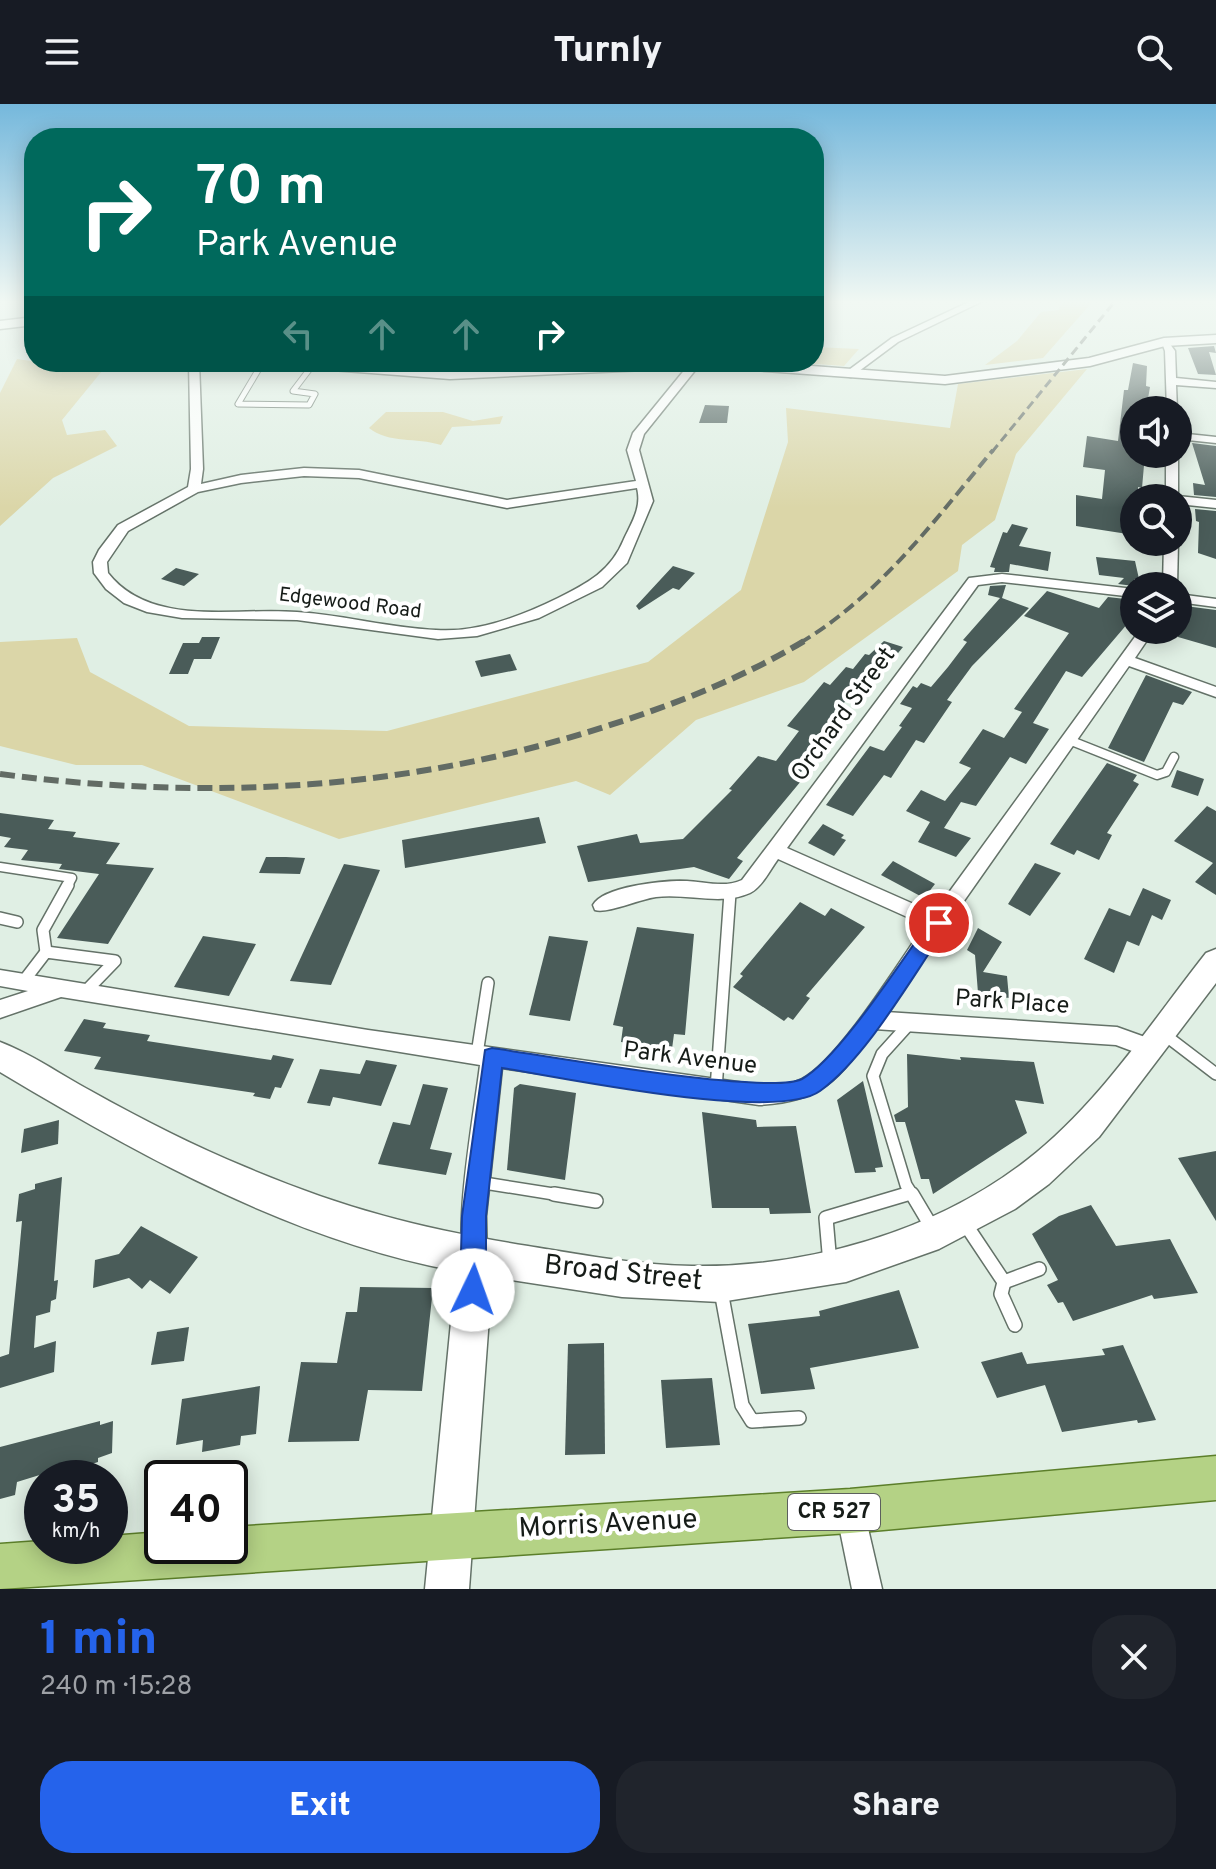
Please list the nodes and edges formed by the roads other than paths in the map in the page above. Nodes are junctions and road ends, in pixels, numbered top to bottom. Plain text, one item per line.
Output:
1 (855, 369) edge
2 (1034, 369) edge
3 (1171, 369) edge
4 (194, 372) edge
5 (257, 372) edge
6 (307, 372) edge
7 (689, 372) edge
8 (809, 372) edge
9 (847, 375) junction
10 (1172, 381) junction
11 (1216, 385) edge
12 (1172, 396) edge
13 (1192, 437) edge
14 (1216, 440) edge
15 (641, 484) junction
16 (194, 489) junction
17 (1192, 501) edge
18 (1216, 504) edge
19 (1120, 591) edge
20 (1192, 600) edge
21 (1216, 603) edge
22 (1137, 644) edge
23 (1126, 660) junction
24 (1216, 692) edge
25 (1069, 740) junction
26 (1174, 757) dead end
27 (775, 850) junction
28 (0, 867) edge
29 (730, 893) junction
30 (602, 905) dead end
31 (0, 918) edge
32 (17, 922) dead end
33 (939, 923) junction
34 (46, 952) junction
35 (1216, 961) edge
36 (0, 978) edge
37 (23, 982) junction
38 (488, 983) dead end
39 (75, 990) junction
40 (0, 1009) edge
41 (870, 1020) junction
42 (910, 1023) junction
43 (1154, 1040) junction
44 (0, 1056) edge
45 (484, 1056) junction
46 (1216, 1074) edge
47 (716, 1090) junction
48 (478, 1182) junction
49 (911, 1193) junction
50 (596, 1201) dead end
51 (948, 1226) junction
52 (475, 1258) junction
53 (830, 1267) junction
54 (1039, 1269) dead end
55 (1004, 1282) junction
56 (719, 1284) junction
57 (1015, 1325) dead end
58 (799, 1418) dead end
59 (1216, 1478) edge
60 (850, 1511) junction
61 (451, 1534) junction
62 (0, 1567) edge
63 (447, 1589) edge
64 (867, 1589) edge

1 - 9 street
2 - 9 main road
3 - 10 street
4 - 16 street
5 - 6 lane
7 - 15 street, Edgewood Road
8 - 9 main road
10 - 11 street
10 - 12 street
13 - 14 street
15 - 16 street
15 - 16 street, Edgewood Road
17 - 18 street
19 - 27 street, Orchard Street
20 - 21 street
22 - 23 street, Park Avenue
23 - 24 street
23 - 25 street, Park Avenue
25 - 26 lane
25 - 33 street, Park Avenue
27 - 29 street, Orchard Street
27 - 33 street
28 - 34 lane
29 - 30 street
29 - 47 lane
31 - 32 lane
33 - 41 street, Park Avenue
34 - 37 lane
34 - 39 lane
35 - 43 main road, Broad Street
36 - 37 street, Park Avenue
37 - 39 street, Park Avenue
38 - 45 lane
39 - 40 street
39 - 45 street, Park Avenue
41 - 42 street, Park Place
41 - 47 street, Park Avenue
42 - 43 street, Park Place
42 - 49 lane
43 - 46 lane
43 - 51 main road, Broad Street
44 - 52 main road, Broad Street
45 - 47 street, Park Avenue
45 - 48 street
48 - 50 lane
48 - 52 street
49 - 51 lane
49 - 53 lane
51 - 53 main road, Broad Street
51 - 55 lane
52 - 56 main road, Broad Street
52 - 61 main road
53 - 56 main road, Broad Street
54 - 55 lane
55 - 57 lane
56 - 58 lane
59 - 60 main road, Morris Avenue / CR 527
60 - 61 main road, Morris Avenue / CR 527
60 - 64 street
61 - 62 main road, Morris Avenue / CR 527
61 - 63 main road

